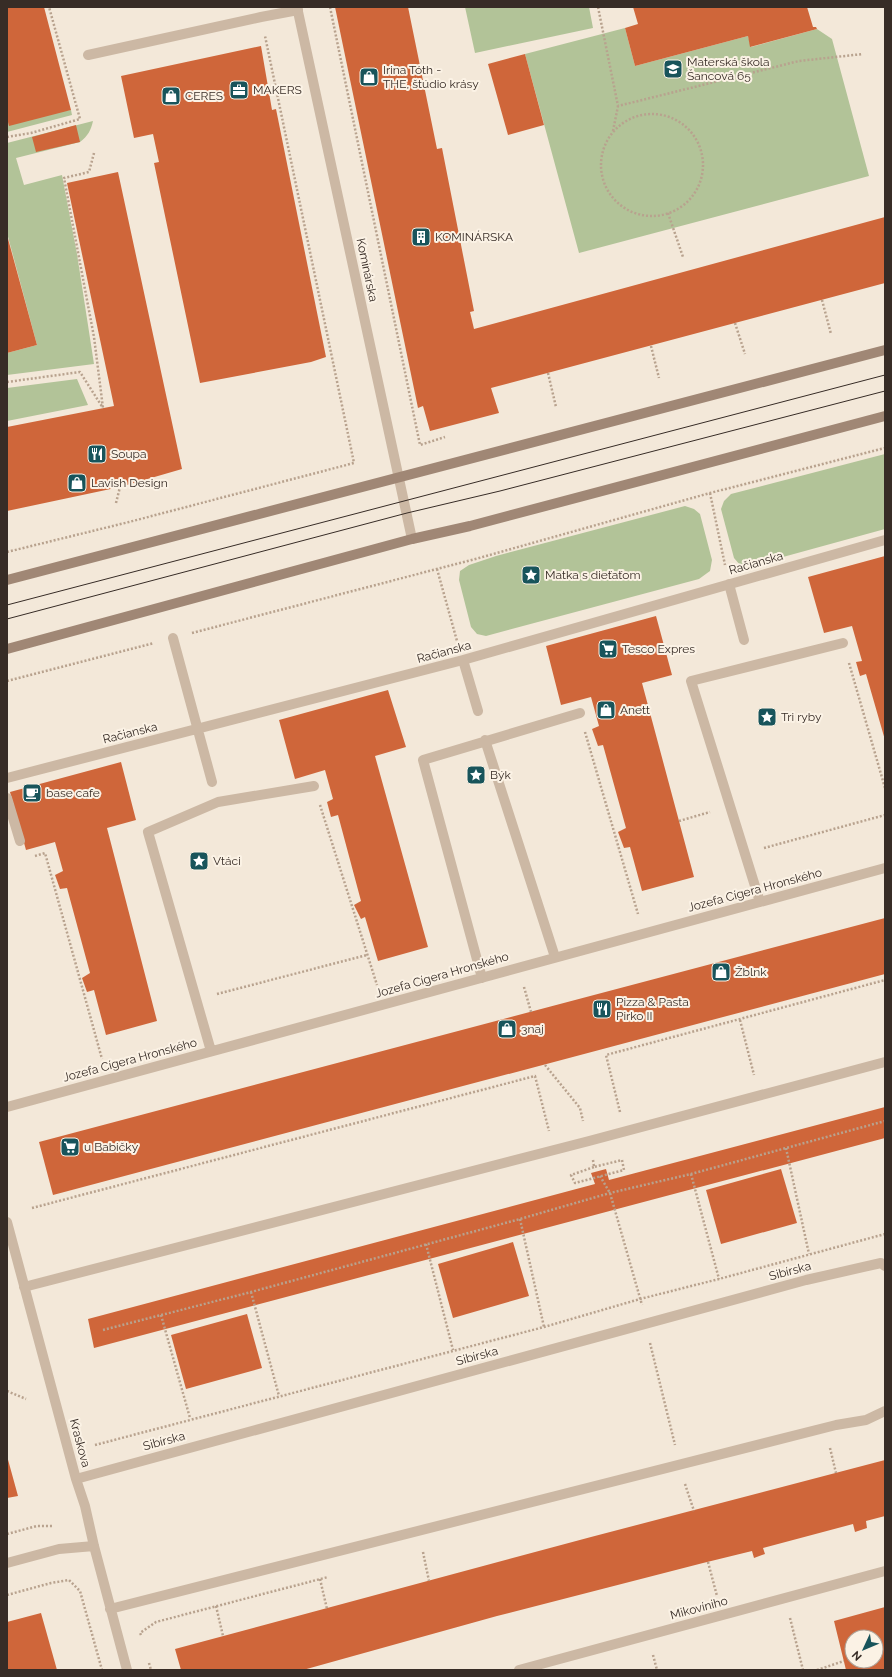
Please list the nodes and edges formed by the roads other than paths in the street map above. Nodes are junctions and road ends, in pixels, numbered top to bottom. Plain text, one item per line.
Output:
1 (297, 8) edge
2 (88, 55) dead end
3 (885, 350) edge
4 (885, 416) edge
5 (399, 478) junction
6 (412, 539) junction
7 (885, 540) edge
8 (7, 580) edge
9 (729, 584) junction
10 (173, 638) road end
11 (744, 640) dead end
12 (843, 643) road end
13 (7, 649) edge
14 (463, 660) junction
15 (478, 711) dead end
16 (580, 713) road end
17 (198, 729) junction
18 (485, 740) junction
19 (7, 778) edge
20 (212, 782) dead end
21 (314, 786) road end
22 (7, 798) edge
23 (20, 841) dead end
24 (885, 868) edge
25 (760, 902) junction
26 (555, 957) junction
27 (482, 978) junction
28 (211, 1051) junction
29 (885, 1062) edge
30 (7, 1107) edge
31 (7, 1222) edge
32 (885, 1266) edge
33 (24, 1287) junction
34 (885, 1410) edge
35 (76, 1479) junction
36 (94, 1546) junction
37 (7, 1563) edge
38 (885, 1571) edge
39 (110, 1609) junction
40 (127, 1670) edge
41 (519, 1670) edge

1 - 2 street
1 - 5 street, Kominárska
3 - 5 main road
4 - 6 main road
5 - 6 street, Kominárska
5 - 8 main road
6 - 13 main road
7 - 9 street, Račianska
9 - 11 street
9 - 14 street, Račianska
10 - 17 street
12 - 25 street
14 - 15 street
14 - 17 street, Račianska
16 - 18 street
17 - 19 street, Račianska
17 - 20 street
18 - 26 street
18 - 27 street
21 - 28 street
22 - 23 street
24 - 25 street, Jozefa Cígera Hronského
25 - 26 street, Jozefa Cígera Hronského
26 - 27 street, Jozefa Cígera Hronského
27 - 28 street, Jozefa Cígera Hronského
28 - 30 street, Jozefa Cígera Hronského
29 - 33 street
31 - 33 street, Kraskova
32 - 35 street, Sibírska
33 - 35 street, Kraskova
34 - 39 street
35 - 36 street, Kraskova
36 - 37 street
36 - 39 street, Kraskova
38 - 41 street, Mikovíniho
39 - 40 street, Kraskova

